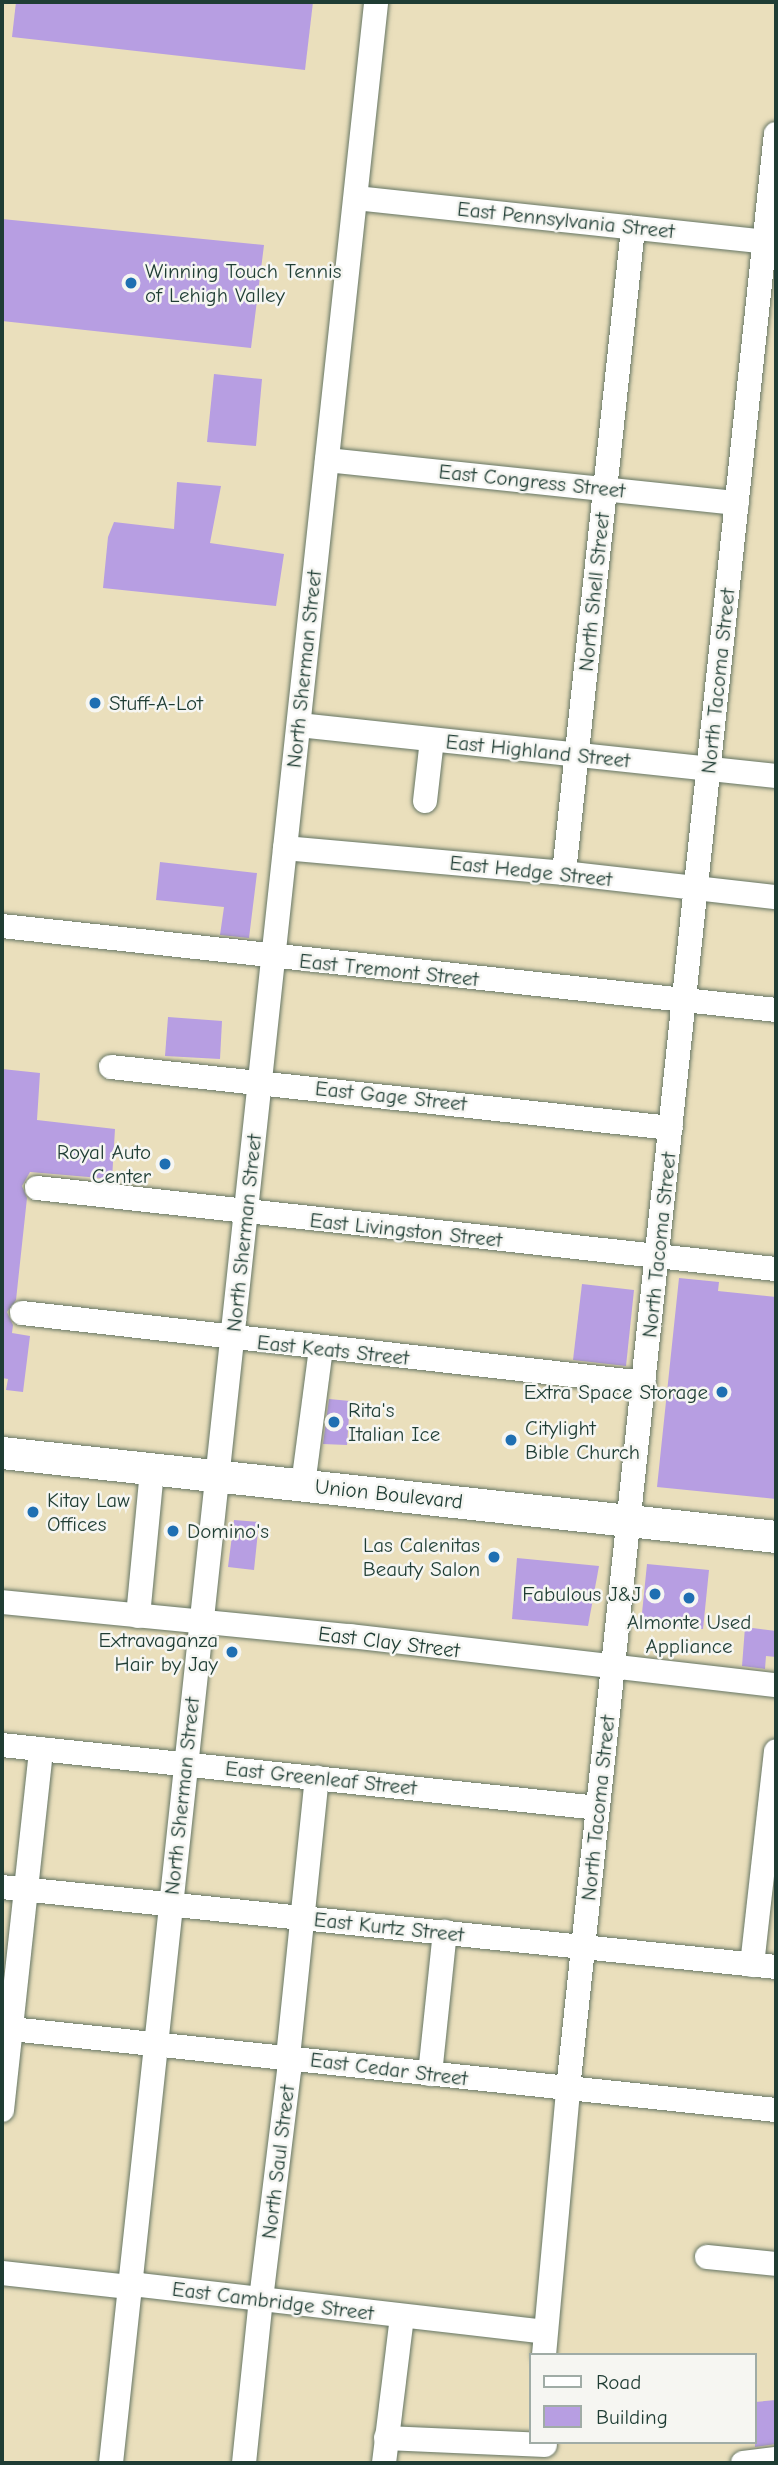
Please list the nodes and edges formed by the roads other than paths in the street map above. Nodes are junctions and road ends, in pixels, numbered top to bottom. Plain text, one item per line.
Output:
1 (376, 2) edge
2 (776, 134) edge
3 (356, 198) junction
4 (633, 228) junction
5 (770, 242) edge
6 (327, 460) junction
7 (605, 489) junction
8 (737, 503) junction
9 (299, 725) junction
10 (432, 740) junction
11 (577, 755) junction
12 (709, 769) junction
13 (776, 776) edge
14 (425, 802) dead end
15 (285, 849) junction
16 (564, 873) junction
17 (695, 888) junction
18 (776, 897) edge
19 (2, 926) edge
20 (274, 958) junction
21 (684, 1001) junction
22 (776, 1010) edge
23 (111, 1067) dead end
24 (260, 1082) junction
25 (671, 1128) junction
26 (37, 1188) dead end
27 (246, 1212) junction
28 (658, 1256) junction
29 (776, 1269) edge
30 (22, 1313) dead end
31 (232, 1339) junction
32 (321, 1349) junction
33 (644, 1383) junction
34 (2, 1453) edge
35 (152, 1470) junction
36 (217, 1476) junction
37 (303, 1485) junction
38 (630, 1520) junction
39 (776, 1536) edge
40 (2, 1602) edge
41 (138, 1616) junction
42 (201, 1623) junction
43 (612, 1667) junction
44 (776, 1685) edge
45 (2, 1745) edge
46 (41, 1749) junction
47 (776, 1751) edge
48 (186, 1763) junction
49 (317, 1777) junction
50 (598, 1808) junction
51 (13, 1889) edge
52 (171, 1903) junction
53 (302, 1917) junction
54 (445, 1933) junction
55 (584, 1947) junction
56 (764, 1966) edge
57 (6, 2029) edge
58 (156, 2046) junction
59 (288, 2057) junction
60 (430, 2074) junction
61 (568, 2089) junction
62 (2, 2110) edge
63 (776, 2110) edge
64 (707, 2258) dead end
65 (776, 2264) edge
66 (2, 2273) edge
67 (129, 2287) junction
68 (261, 2299) junction
69 (402, 2316) junction
70 (544, 2343) edge
71 (386, 2438) junction
72 (545, 2450) edge
73 (776, 2459) edge
74 (111, 2463) edge
75 (244, 2463) edge
76 (384, 2463) edge
77 (743, 2463) edge

1 - 3 street, North Sherman Street
2 - 5 street, North Tacoma Street
3 - 4 street, East Pennsylvania Street
3 - 6 street, North Sherman Street
4 - 5 street, East Pennsylvania Street
4 - 7 street, North Shell Street
5 - 8 street, North Tacoma Street
6 - 7 street, East Congress Street
6 - 9 street, North Sherman Street
7 - 8 street, East Congress Street
7 - 11 street, North Shell Street
8 - 12 street, North Tacoma Street
9 - 10 street, East Highland Street
9 - 15 street, North Sherman Street
10 - 11 street, East Highland Street
10 - 14 street
11 - 12 street, East Highland Street
11 - 16 street, North Shell Street
12 - 13 street, East Highland Street
12 - 17 street, North Tacoma Street
15 - 16 street, East Hedge Street
15 - 20 street, North Sherman Street
16 - 17 street, East Hedge Street
17 - 18 street, East Hedge Street
17 - 21 street, North Tacoma Street
19 - 20 street, East Tremont Street
20 - 21 street, East Tremont Street
20 - 24 street, North Sherman Street
21 - 22 street, East Tremont Street
21 - 25 street, North Tacoma Street
23 - 24 street, East Gage Street
24 - 25 street, East Gage Street
24 - 27 street, North Sherman Street
25 - 28 street, North Tacoma Street
26 - 27 street, East Livingston Street
27 - 28 street, East Livingston Street
27 - 31 street, North Sherman Street
28 - 29 street, East Livingston Street
28 - 33 street, North Tacoma Street
30 - 31 street, East Keats Street
31 - 32 street, East Keats Street
31 - 36 street, North Sherman Street
32 - 33 street, East Keats Street
32 - 37 street
33 - 38 street, North Tacoma Street
34 - 35 main road, Union Boulevard
35 - 36 main road, Union Boulevard
35 - 41 street
36 - 37 main road, Union Boulevard
36 - 42 street, North Sherman Street
37 - 38 main road, Union Boulevard
38 - 39 main road, Union Boulevard
38 - 43 street, North Tacoma Street
40 - 41 street, East Clay Street
41 - 42 street, East Clay Street
42 - 43 street, East Clay Street
42 - 48 street, North Sherman Street
43 - 44 street, East Clay Street
43 - 50 street, North Tacoma Street
45 - 46 street, East Greenleaf Street
46 - 48 street, East Greenleaf Street
46 - 51 street
47 - 56 street
48 - 49 street, East Greenleaf Street
48 - 52 street, North Sherman Street
49 - 50 street, East Greenleaf Street
49 - 53 street, North Saul Street
50 - 55 street, North Tacoma Street
51 - 52 street, East Kurtz Street
51 - 57 street
52 - 53 street, East Kurtz Street
52 - 58 street, North Sherman Street
53 - 54 street, East Kurtz Street
53 - 59 street, North Saul Street
54 - 55 street, East Kurtz Street
54 - 60 street
55 - 56 street, East Kurtz Street
55 - 61 street, North Tacoma Street
57 - 58 street, East Cedar Street
57 - 62 street
58 - 59 street, East Cedar Street
58 - 67 street, North Sherman Street
59 - 60 street, East Cedar Street
59 - 68 street, North Saul Street
60 - 61 street, East Cedar Street
61 - 63 street, East Cedar Street
61 - 70 street, North Tacoma Street
64 - 65 street
66 - 67 street, East Cambridge Street
67 - 68 street, East Cambridge Street
67 - 74 street, North Sherman Street
68 - 69 street, East Cambridge Street
68 - 75 street, North Saul Street
69 - 70 street, East Cambridge Street
69 - 71 street
71 - 72 street
71 - 76 street
73 - 77 street

